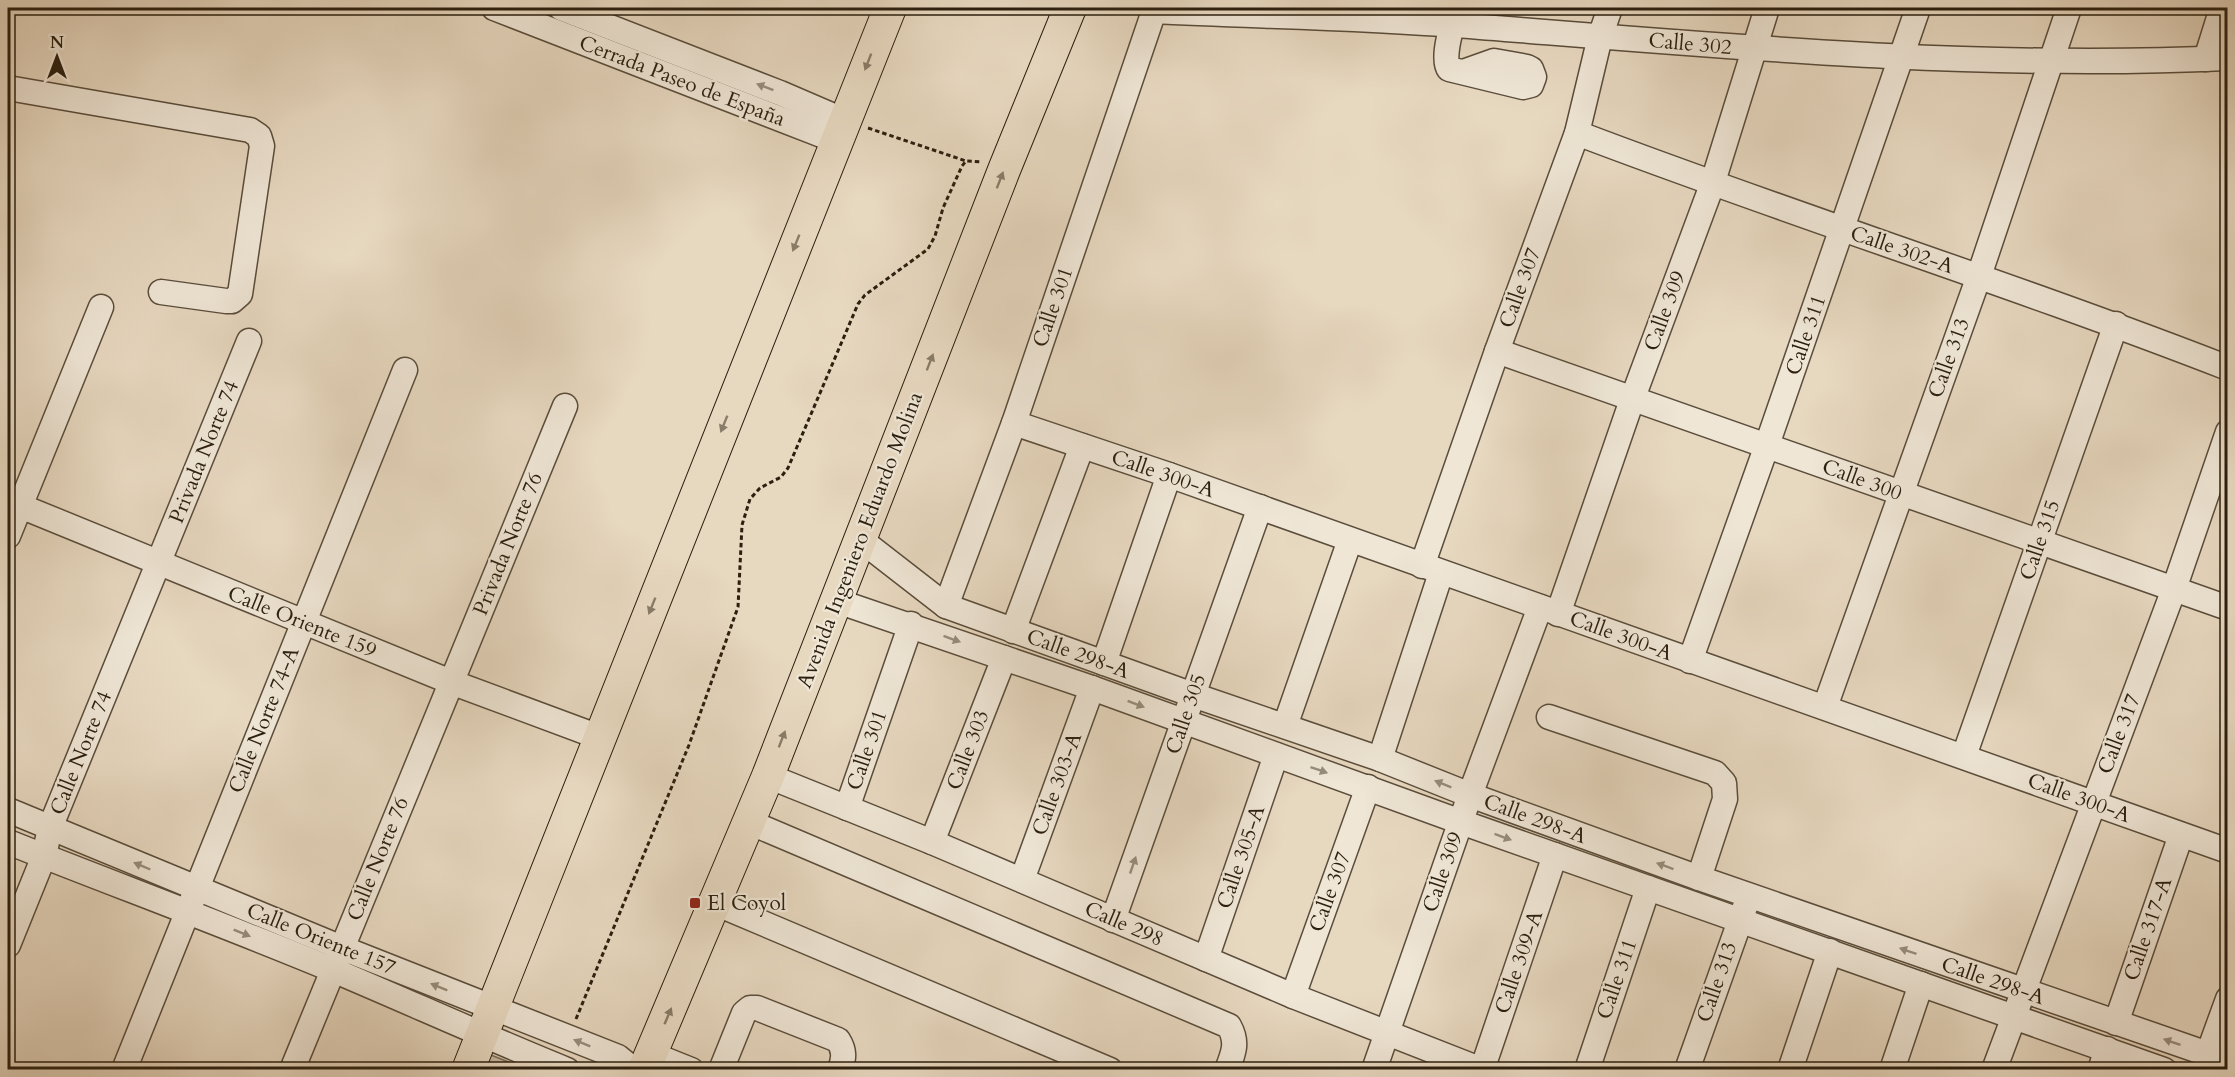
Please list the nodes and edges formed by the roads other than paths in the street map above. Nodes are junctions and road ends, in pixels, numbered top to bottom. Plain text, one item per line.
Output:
1 (494, 8) edge
2 (561, 8) edge
3 (890, 8) edge
4 (1070, 8) edge
5 (1610, 8) edge
6 (1767, 8) edge
7 (1918, 8) edge
8 (2069, 8) edge
9 (2222, 8) edge
10 (1154, 9) edge
11 (1301, 13) edge
12 (1455, 16) edge
13 (1600, 37) junction
14 (1753, 49) junction
15 (1902, 55) junction
16 (2217, 58) edge
17 (2051, 62) junction
18 (1463, 72) dead end
19 (8, 88) edge
20 (841, 131) junction
21 (1577, 133) junction
22 (1712, 185) junction
23 (1842, 230) junction
24 (1979, 276) junction
25 (161, 292) dead end
26 (101, 307) dead end
27 (2116, 324) junction
28 (249, 341) dead end
29 (1497, 351) junction
30 (2228, 368) edge
31 (405, 370) dead end
32 (1632, 400) junction
33 (565, 406) dead end
34 (1014, 423) junction
35 (2228, 432) edge
36 (1082, 446) junction
37 (1767, 446) junction
38 (1169, 475) junction
39 (1901, 494) junction
40 (14, 503) edge
41 (1260, 507) junction
42 (8, 536) edge
43 (861, 540) junction
44 (1350, 540) junction
45 (2039, 541) junction
46 (159, 563) junction
47 (1432, 570) junction
48 (2174, 589) junction
49 (837, 601) junction
50 (946, 606) junction
51 (2228, 608) edge
52 (1549, 611) junction
53 (304, 623) junction
54 (911, 624) junction
55 (1013, 631) junction
56 (1004, 658) junction
57 (1690, 661) junction
58 (1104, 663) junction
59 (451, 682) junction
60 (1092, 688) junction
61 (1193, 695) junction
62 (1825, 707) junction
63 (1549, 717) dead end
64 (1183, 722) junction
65 (1286, 726) junction
66 (599, 737) junction
67 (1276, 755) junction
68 (1964, 756) junction
69 (1380, 759) junction
70 (768, 776) junction
71 (1368, 787) junction
72 (1470, 795) junction
73 (2092, 804) junction
74 (846, 808) junction
75 (8, 810) edge
76 (749, 822) junction
77 (1461, 822) junction
78 (50, 828) junction
79 (2181, 835) junction
80 (8, 842) edge
81 (932, 842) junction
82 (2228, 851) edge
83 (1555, 855) junction
84 (44, 856) junction
85 (1699, 878) junction
86 (1022, 880) junction
87 (1648, 888) junction
88 (1749, 896) junction
89 (192, 900) junction
90 (715, 903) junction
91 (1739, 919) junction
92 (1113, 920) junction
93 (8, 945) edge
94 (1830, 951) junction
95 (338, 959) junction
96 (1206, 959) junction
97 (1921, 984) junction
98 (2022, 991) junction
99 (1293, 996) junction
100 (2228, 999) edge
101 (2013, 1016) junction
102 (488, 1022) junction
103 (2116, 1023) junction
104 (1387, 1033) junction
105 (2218, 1058) edge
106 (2104, 1059) edge
107 (643, 1064) edge
108 (124, 1070) edge
109 (292, 1070) edge
110 (468, 1070) edge
111 (567, 1070) edge
112 (691, 1070) edge
113 (720, 1070) edge
114 (840, 1070) edge
115 (1110, 1070) edge
116 (1227, 1070) edge
117 (1374, 1070) edge
118 (1482, 1070) edge
119 (1587, 1070) edge
120 (1687, 1070) edge
121 (1790, 1070) edge
122 (1892, 1070) edge
123 (1994, 1070) edge
124 (2164, 1070) edge

1 - 20 street, Cerrada Paseo de España
20 -> 2 street, Cerrada Paseo de España
3 -> 20 main road
43 -> 4 main road, Avenida Ingeniero Eduardo Molina
5 - 13 street, Calle 307
6 - 14 street, Calle 309
7 - 15 street, Calle 311
8 - 17 street, Calle 313
9 - 16 street
10 - 11 street, Calle 302
10 - 34 street, Calle 301
11 - 12 street, Calle 302
12 - 13 street, Calle 302
12 - 18 street
13 - 14 street, Calle 302
13 - 21 street, Calle 307
14 - 15 street, Calle 302
14 - 22 street, Calle 309
15 - 17 street, Calle 302
15 - 23 street, Calle 311
16 - 17 street, Calle 302
17 - 24 street, Calle 313
19 - 25 street
20 -> 66 main road
21 - 22 street, Calle 302-A
21 - 29 street, Calle 307
22 - 23 street, Calle 302-A
22 - 32 street, Calle 309
23 - 24 street, Calle 302-A
23 - 37 street, Calle 311
24 - 27 street, Calle 302-A
24 - 39 street, Calle 313
26 - 40 street
27 - 30 street, Calle 302-A
27 - 45 street, Calle 315
28 - 46 street, Privada Norte 74
29 - 32 street, Calle 300
29 - 47 street, Calle 307
31 - 53 street, Calle Norte 74-A
32 - 37 street, Calle 300
32 - 52 street, Calle 309
33 - 59 street, Privada Norte 76
34 - 36 street, Calle 300-A
34 - 50 street, Calle 301
35 - 48 street, Calle 317
36 - 38 street, Calle 300-A
36 - 55 street
37 - 39 street, Calle 300
37 - 57 street, Calle 311
38 - 41 street, Calle 300-A
38 - 58 street
39 - 45 street, Calle 300
39 - 62 street, Calle 313
40 - 42 street
40 - 46 street, Calle Oriente 159
41 - 44 street, Calle 300-A
41 - 61 street, Calle 305
43 - 49 main road, Avenida Ingeniero Eduardo Molina
43 - 50 street, Calle 298-A
44 - 47 street, Calle 300-A
44 - 65 street
45 - 48 street, Calle 300
45 - 68 street, Calle 315
46 - 53 street, Calle Oriente 159
46 - 78 street, Calle Norte 74
47 - 52 street, Calle 300-A
47 - 69 street, Calle 307
48 - 51 street, Calle 300
48 - 73 street, Calle 317
49 - 54 street, Calle 298-A
70 -> 49 main road, Avenida Ingeniero Eduardo Molina
50 - 55 street, Calle 298-A
52 - 57 street, Calle 300-A
52 - 72 street, Calle 309
53 - 59 street, Calle Oriente 159
53 - 89 street, Calle Norte 74-A
54 -> 56 street, Calle 298-A
54 - 74 street, Calle 301
55 - 58 street, Calle 298-A
56 - 60 street, Calle 298-A
56 - 81 street, Calle 303
57 - 62 street, Calle 300-A
58 - 61 street, Calle 298-A
59 - 66 street, Calle Oriente 159
59 - 95 street, Calle Norte 76
60 -> 64 street, Calle 298-A
60 - 86 street, Calle 303-A
61 - 64 street, Calle 305
61 - 65 street, Calle 298-A
62 - 68 street, Calle 300-A
63 - 85 street
64 - 67 street, Calle 298-A
92 -> 64 street, Calle 305
65 - 69 street, Calle 298-A
66 - 102 main road
67 -> 71 street, Calle 298-A
67 - 96 street, Calle 305-A
68 - 73 street, Calle 300-A
72 -> 69 street, Calle 298-A
70 - 74 street, Calle 298
70 - 76 main road, Avenida Ingeniero Eduardo Molina
71 - 77 street, Calle 298-A
71 - 99 street, Calle 307
72 - 77 street, Calle 309
85 -> 72 street, Calle 298-A
73 - 79 street, Calle 300-A
73 - 98 street, Calle 317
74 - 81 street, Calle 298
75 - 78 street, Calle Oriente 157
76 - 90 main road, Avenida Ingeniero Eduardo Molina
76 - 116 street
77 -> 83 street, Calle 298-A
77 - 104 street, Calle 309
78 - 84 street, Calle Norte 74
89 -> 78 street, Calle Oriente 157
79 - 82 street, Calle 300-A
79 - 103 street, Calle 317-A
80 - 84 street, Calle Oriente 157
81 - 86 street, Calle 298
83 - 87 street, Calle 298-A
83 - 118 street, Calle 309-A
84 - 89 street, Calle Oriente 157
84 - 93 street, Calle Norte 74
85 - 88 street, Calle 298-A
86 - 92 street, Calle 298
87 - 91 street, Calle 298-A
87 - 119 street, Calle 311
88 - 91 street, Calle 313
98 -> 88 street, Calle 298-A
89 - 95 street, Calle Oriente 157
89 - 108 street, Calle Norte 74-A
107 -> 90 main road, Avenida Ingeniero Eduardo Molina
90 - 115 street
91 - 94 street, Calle 298-A
91 - 120 street, Calle 313
92 - 96 street, Calle 298
94 - 97 street, Calle 298-A
94 - 121 street
95 - 102 street, Calle Oriente 157
95 - 109 street, Calle Norte 76
96 - 99 street, Calle 298
97 - 101 street, Calle 298-A
97 - 122 street
98 - 101 street, Calle 317
98 - 103 street, Calle 298-A
99 - 104 street, Calle 298
100 - 105 street
101 - 106 street, Calle 298-A
101 - 123 street, Calle 317
107 -> 102 street, Calle Oriente 157
102 - 110 main road
102 - 111 street, Calle Oriente 157
105 -> 103 street, Calle 298-A
104 - 117 street, Calle 309
104 - 118 street, Calle 298
106 - 124 street, Calle 298-A
107 - 112 street, Calle Oriente 157
113 - 114 street

